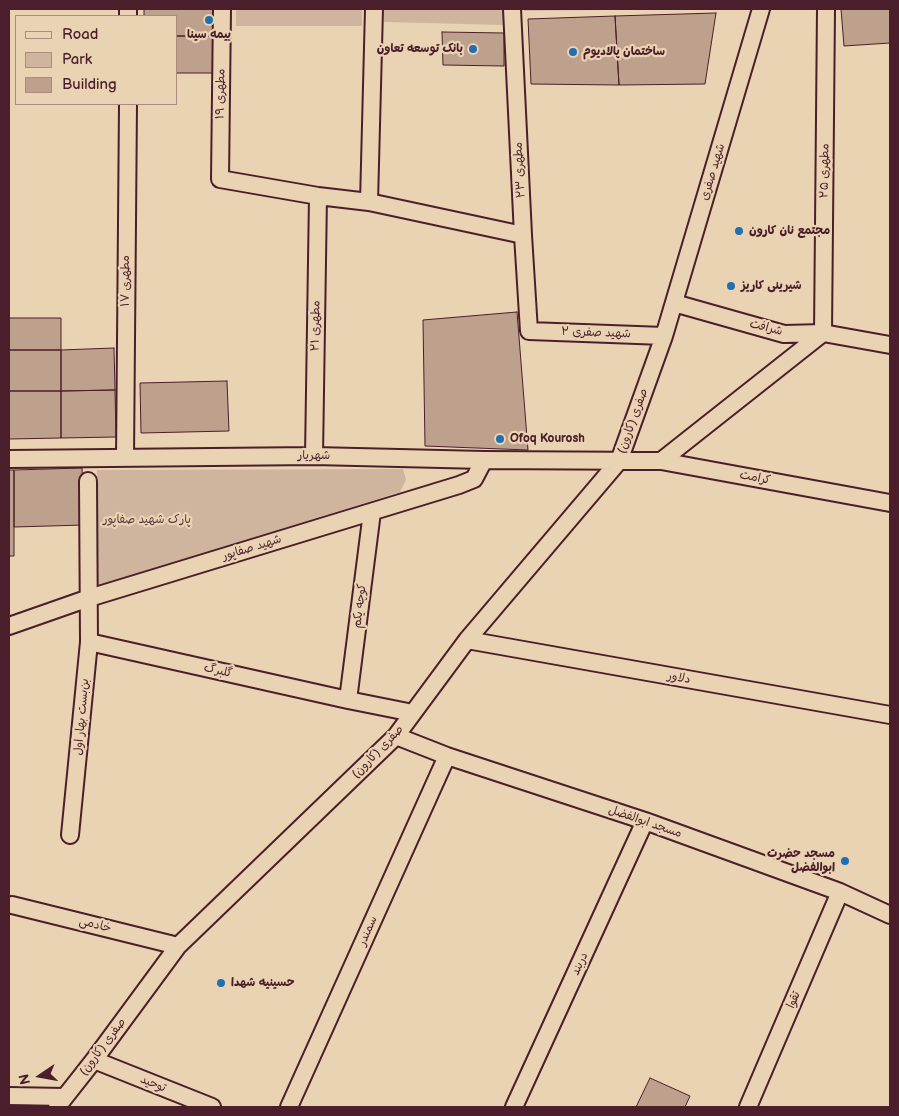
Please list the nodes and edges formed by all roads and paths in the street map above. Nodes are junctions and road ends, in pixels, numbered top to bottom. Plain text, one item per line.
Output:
1 (222, 9) edge
2 (374, 9) edge
3 (512, 9) edge
4 (761, 9) edge
5 (826, 9) edge
6 (128, 105) edge
7 (318, 196) junction
8 (369, 202) junction
9 (523, 235) junction
10 (674, 303) junction
11 (529, 331) joint
12 (823, 333) junction
13 (664, 336) junction
14 (890, 345) edge
15 (314, 456) junction
16 (125, 458) junction
17 (9, 459) edge
18 (484, 460) junction
19 (618, 460) junction
20 (661, 461) junction
21 (88, 481) dead end
22 (890, 504) edge
23 (372, 512) junction
24 (89, 598) junction
25 (9, 626) edge
26 (467, 640) junction
27 (89, 642) junction
28 (348, 700) junction
29 (413, 713) junction
30 (890, 715) edge
31 (396, 736) junction
32 (447, 756) junction
33 (645, 822) junction
34 (70, 836) dead end
35 (840, 892) junction
36 (12, 905) dead end
37 (890, 915) edge
38 (178, 946) junction
39 (94, 1060) junction
40 (9, 1096) edge
41 (61, 1102) edge
42 (212, 1107) edge
43 (289, 1107) edge
44 (514, 1107) edge
45 (748, 1107) edge

1 - 7 street, مطهری ۱۹
2 - 8 street
3 - 9 street, مطهری ۲۳
4 - 10 street, شهید صفری
5 - 12 street, مطهری ۲۵
6 - 16 street, مطهری ۱۷
7 - 8 street
7 - 15 street, مطهری ۲۱
8 - 9 street
9 - 11 street, مطهری ۲۳
10 - 12 street, شرافت
10 - 13 street, شهید صفری
11 - 13 street, شهید صفری ۲
12 - 14 street, شرافت
12 - 20 street
13 - 19 street, صفری (کارون)
15 - 16 street, شهریار
15 - 18 street, شهریار
16 - 17 street, شهریار
18 - 19 street, شهریار
18 - 23 street, شهید صفاپور
19 - 20 street, کرامت
19 - 26 street, صفری (کارون)
20 - 22 street, کرامت
21 - 24 street, بن‌بست بهار اول
23 - 24 street, شهید صفاپور
23 - 28 street, کوچه یکم
24 - 25 street, شهید صفاپور
24 - 27 street, بن‌بست بهار اول
26 - 29 street, صفری (کارون)
26 - 30 street, دلاور
27 - 28 street, گلبرگ
27 - 34 street, بن‌بست بهار اول
28 - 29 street, گلبرگ
29 - 31 street, صفری (کارون)
31 - 32 street, مسجد ابوالفضل
31 - 38 street, صفری (کارون)
32 - 33 street, مسجد ابوالفضل
32 - 43 street, سمندر
33 - 35 street, مسجد ابوالفضل
33 - 44 street, دربند
35 - 37 street, مسجد ابوالفضل
35 - 45 street, تقوا
36 - 38 street, خادمی
38 - 39 street, صفری (کارون)
39 - 41 street, صفری (کارون)
39 - 42 street, توحید
40 - 41 street

